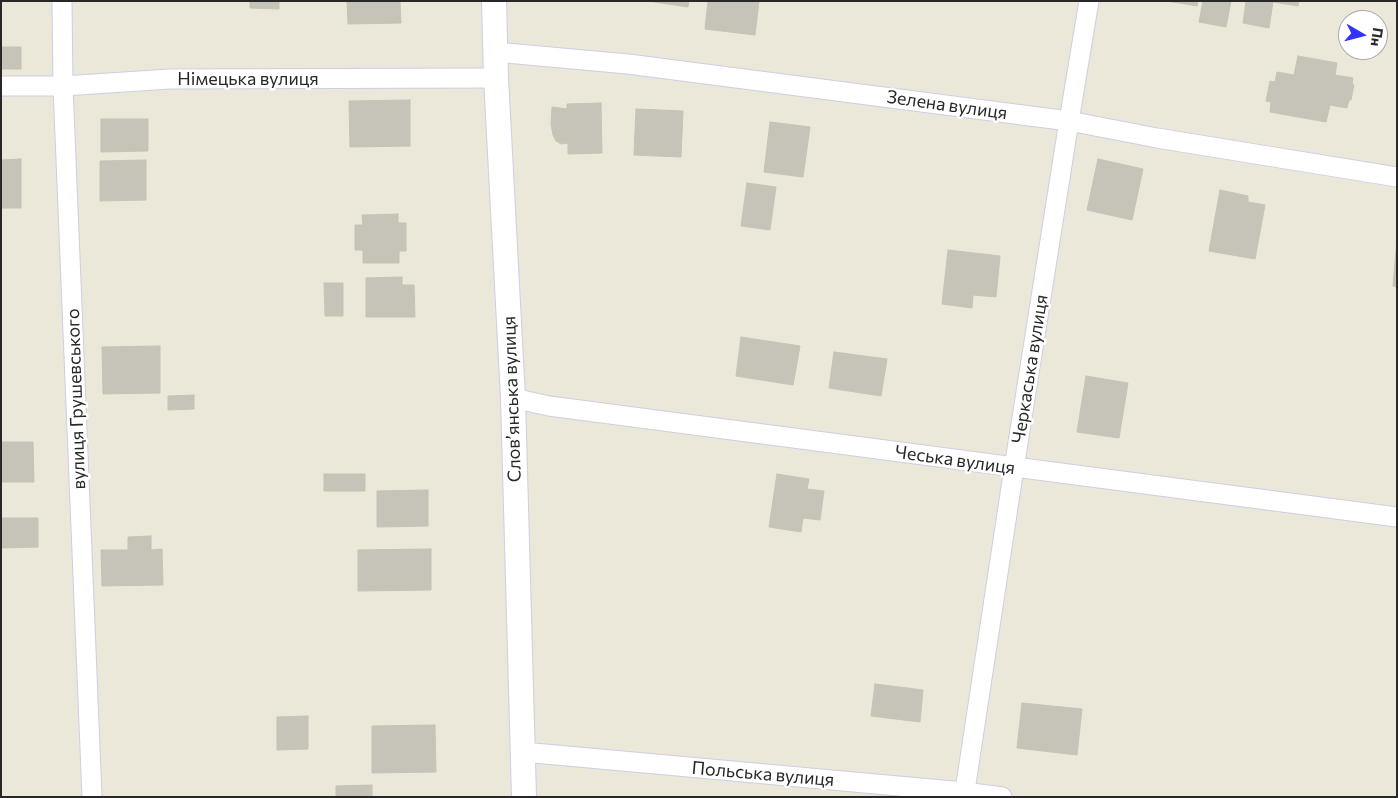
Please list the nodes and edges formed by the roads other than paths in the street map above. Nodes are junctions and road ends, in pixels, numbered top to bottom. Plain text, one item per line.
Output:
1 (62, 1) edge
2 (494, 1) edge
3 (1089, 1) edge
4 (495, 52) junction
5 (496, 78) junction
6 (1, 86) edge
7 (63, 86) junction
8 (1069, 121) junction
9 (1397, 177) edge
10 (514, 398) junction
11 (1014, 468) junction
12 (1397, 517) edge
13 (523, 752) junction
14 (964, 794) edge
15 (92, 797) edge
16 (524, 797) edge
17 (1002, 797) edge

1 - 7 street, вулиця Грушевського
2 - 4 street, Словʼянська вулиця
3 - 8 street, Черкаська вулиця
4 - 5 street, Словʼянська вулиця
4 - 8 street, Зелена вулиця
5 - 7 street, Німецька вулиця
5 - 10 street, Словʼянська вулиця
6 - 7 street, Німецька вулиця
7 - 15 street, вулиця Грушевського
8 - 9 street, Зелена вулиця
8 - 11 street, Черкаська вулиця
10 - 11 street, Чеська вулиця
10 - 13 street, Словʼянська вулиця
11 - 12 street, Чеська вулиця
11 - 14 street, Черкаська вулиця
13 - 14 street, Польська вулиця
13 - 16 street, Словʼянська вулиця
14 - 17 street, Польська вулиця

